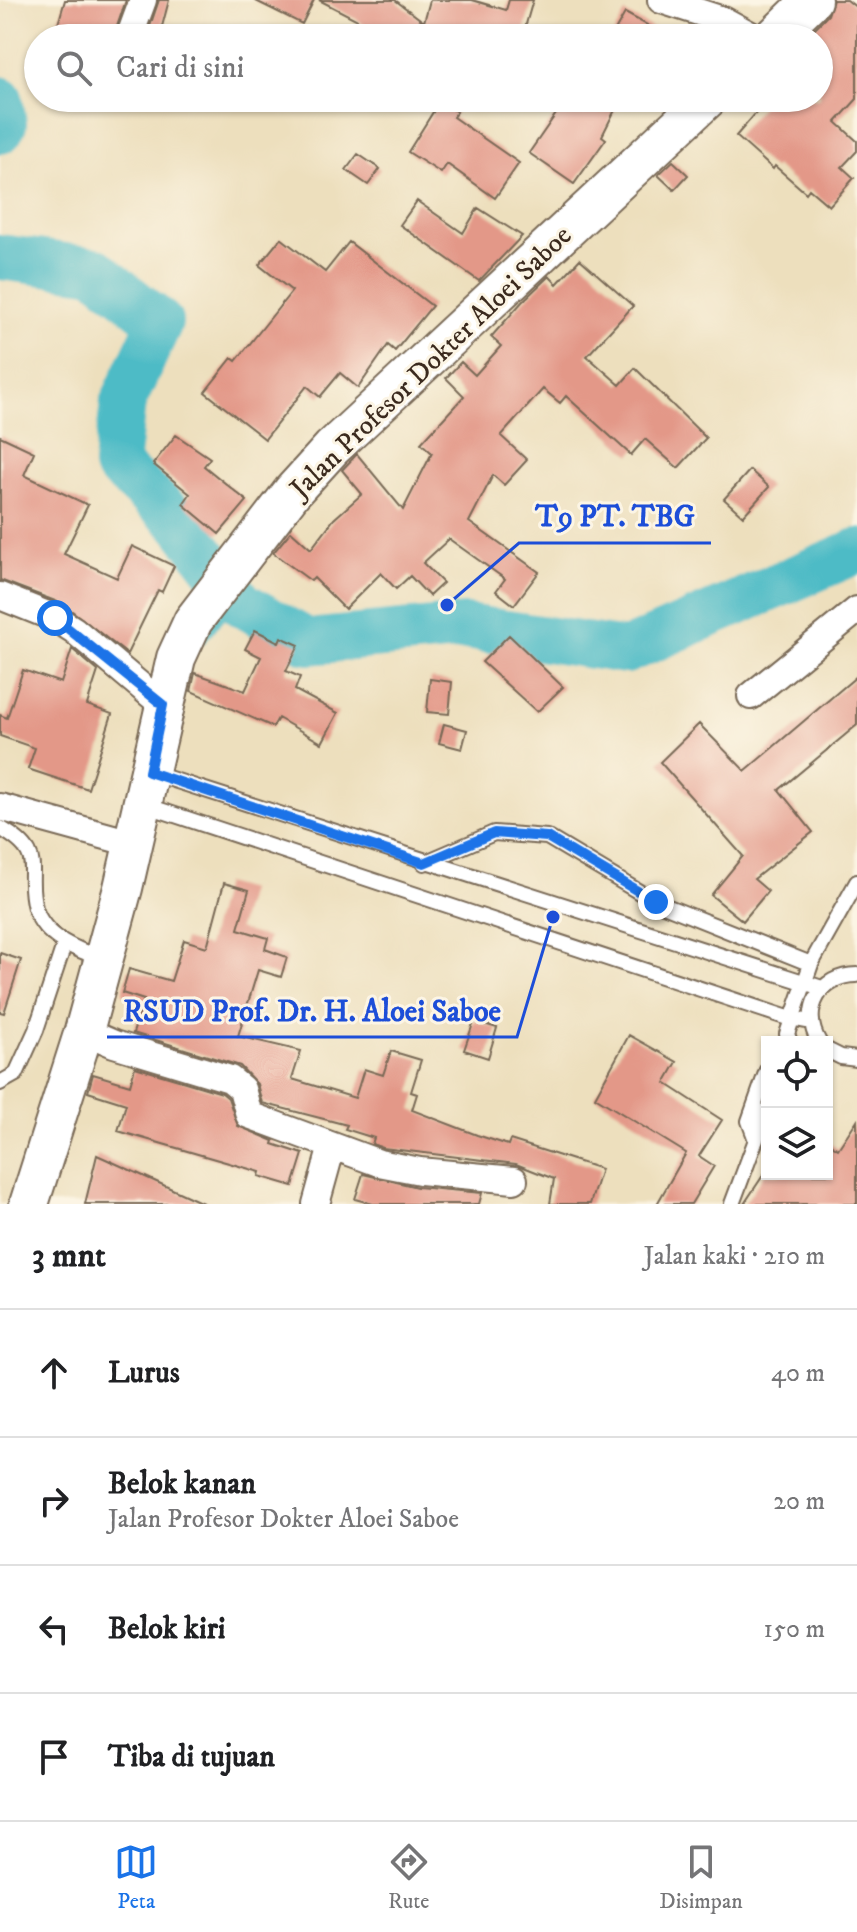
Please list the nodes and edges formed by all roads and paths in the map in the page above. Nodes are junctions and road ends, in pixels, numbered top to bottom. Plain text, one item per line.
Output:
1 (143, 0) edge
2 (661, 0) edge
3 (812, 0) edge
4 (134, 24) edge
5 (730, 24) edge
6 (787, 24) edge
7 (693, 112) edge
8 (0, 596) edge
9 (857, 610) edge
10 (751, 696) dead end
11 (163, 705) junction
12 (145, 788) junction
13 (0, 807) edge
14 (0, 828) edge
15 (135, 844) junction
16 (424, 863) junction
17 (857, 882) edge
18 (64, 945) junction
19 (104, 959) junction
20 (811, 964) junction
21 (857, 975) edge
22 (804, 982) junction
23 (822, 988) junction
24 (793, 1018) junction
25 (811, 1022) junction
26 (786, 1036) edge
27 (817, 1036) edge
28 (99, 1038) junction
29 (833, 1053) edge
30 (857, 1059) edge
31 (0, 1083) edge
32 (761, 1087) edge
33 (761, 1126) edge
34 (756, 1140) junction
35 (332, 1146) junction
36 (514, 1180) dead end
37 (29, 1204) edge
38 (316, 1204) edge
39 (732, 1204) edge

1 - 4 street
2 - 5 street
3 - 6 street
7 - 11 street, Jalan Profesor Dokter Aloei Saboe
8 - 11 street
9 - 10 street
11 - 12 street, Jalan Profesor Dokter Aloei Saboe
12 - 15 street, Jalan Profesor Dokter Aloei Saboe
12 - 16 lane
12 - 24 lane
13 - 15 street
14 - 18 lane
15 - 19 street, Jalan Profesor Dokter Aloei Saboe
16 - 20 lane
16 - 22 lane
17 - 20 lane
18 - 19 lane
18 - 31 lane
19 - 28 street, Jalan Profesor Dokter Aloei Saboe
20 - 22 lane
21 - 23 lane
22 - 23 lane
22 - 24 lane
23 - 25 lane
24 - 25 lane
24 - 26 lane
25 - 27 lane
28 - 35 street
28 - 37 street, Jalan Profesor Dokter Aloei Saboe
29 - 30 lane
32 - 34 lane
33 - 34 lane
34 - 39 lane
35 - 36 street
35 - 38 street

